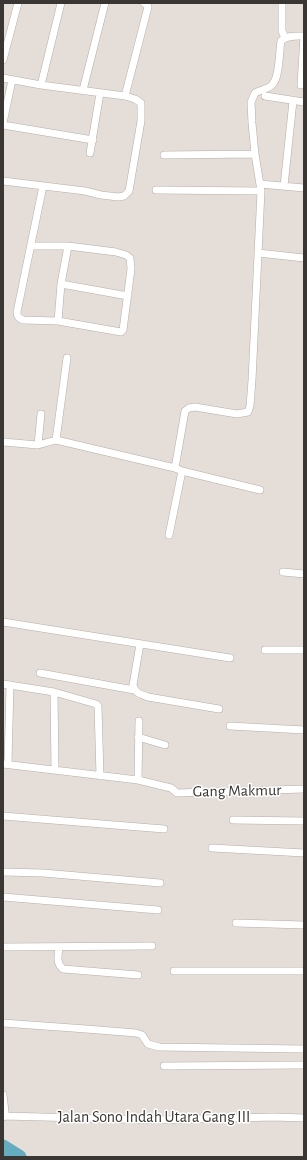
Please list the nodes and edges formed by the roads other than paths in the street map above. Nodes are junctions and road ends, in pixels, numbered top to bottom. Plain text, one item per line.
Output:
1 (18, 3) edge
2 (61, 3) edge
3 (105, 3) edge
4 (144, 3) edge
5 (282, 3) edge
6 (304, 36) edge
7 (285, 38) junction
8 (3, 60) edge
9 (3, 78) edge
10 (12, 80) junction
11 (301, 84) dead end
12 (41, 85) junction
13 (83, 90) junction
14 (100, 93) junction
15 (125, 96) junction
16 (265, 96) dead end
17 (293, 101) junction
18 (304, 102) edge
19 (3, 124) edge
20 (92, 140) junction
21 (90, 153) dead end
22 (255, 154) junction
23 (164, 155) dead end
24 (3, 182) edge
25 (43, 186) junction
26 (284, 186) junction
27 (261, 188) junction
28 (304, 188) edge
29 (156, 190) dead end
30 (31, 246) junction
31 (68, 246) junction
32 (258, 254) junction
33 (304, 258) edge
34 (61, 284) junction
35 (128, 296) junction
36 (58, 321) junction
37 (67, 358) dead end
38 (41, 414) dead end
39 (56, 440) junction
40 (3, 442) edge
41 (38, 445) junction
42 (178, 470) junction
43 (260, 490) dead end
44 (169, 535) dead end
45 (283, 572) dead end
46 (304, 574) edge
47 (3, 622) edge
48 (140, 644) junction
49 (265, 650) dead end
50 (304, 650) edge
51 (230, 658) dead end
52 (40, 673) dead end
53 (6, 685) edge
54 (134, 690) junction
55 (54, 692) junction
56 (219, 709) dead end
57 (139, 721) dead end
58 (230, 726) dead end
59 (304, 730) edge
60 (138, 737) junction
61 (165, 745) dead end
62 (6, 764) edge
63 (55, 770) junction
64 (100, 776) junction
65 (138, 780) junction
66 (304, 789) edge
67 (3, 816) edge
68 (233, 820) dead end
69 (304, 821) edge
70 (164, 829) dead end
71 (212, 848) dead end
72 (304, 853) edge
73 (3, 872) edge
74 (160, 882) dead end
75 (3, 897) edge
76 (158, 910) dead end
77 (236, 923) dead end
78 (304, 925) edge
79 (152, 946) dead end
80 (3, 947) edge
81 (59, 947) junction
82 (174, 971) dead end
83 (304, 971) edge
84 (138, 975) dead end
85 (3, 1023) edge
86 (304, 1049) edge
87 (304, 1065) edge
88 (164, 1066) dead end
89 (3, 1095) edge
90 (3, 1117) edge
91 (304, 1118) edge

1 - 8 street
2 - 12 street
3 - 13 street
4 - 15 street
5 - 7 street
6 - 7 street
6 - 11 street
7 - 22 street
9 - 10 street
10 - 12 street
10 - 19 street
12 - 13 street
13 - 14 street
14 - 15 street
14 - 20 street
15 - 25 street
16 - 17 street
17 - 18 street
17 - 26 street
19 - 20 street
20 - 21 street
22 - 23 street
22 - 27 street
24 - 25 street
25 - 30 street
26 - 27 street
26 - 28 street
27 - 29 street
27 - 32 street
30 - 31 street
30 - 36 street
31 - 34 street
31 - 35 street
32 - 33 street
32 - 42 street
34 - 35 street
34 - 36 street
35 - 36 street
37 - 39 street
38 - 41 street
39 - 41 street
39 - 42 street
40 - 41 street
42 - 43 street
42 - 44 street
45 - 46 street
47 - 48 street
48 - 51 street
48 - 54 street
49 - 50 street
52 - 54 street
53 - 55 street
53 - 62 street
54 - 56 street
55 - 63 street
55 - 64 street
57 - 60 street
58 - 59 street
60 - 61 street
60 - 65 street
62 - 63 street, Gang Makmur
63 - 64 street, Gang Makmur
64 - 65 street, Gang Makmur
65 - 66 street, Gang Makmur
67 - 70 street
68 - 69 street
71 - 72 street
73 - 74 street
75 - 76 street
77 - 78 street
79 - 81 street
80 - 81 street
81 - 84 street
82 - 83 street
85 - 86 street
87 - 88 street
89 - 90 street
90 - 91 street, Jalan Sono Indah Utara Gang III

